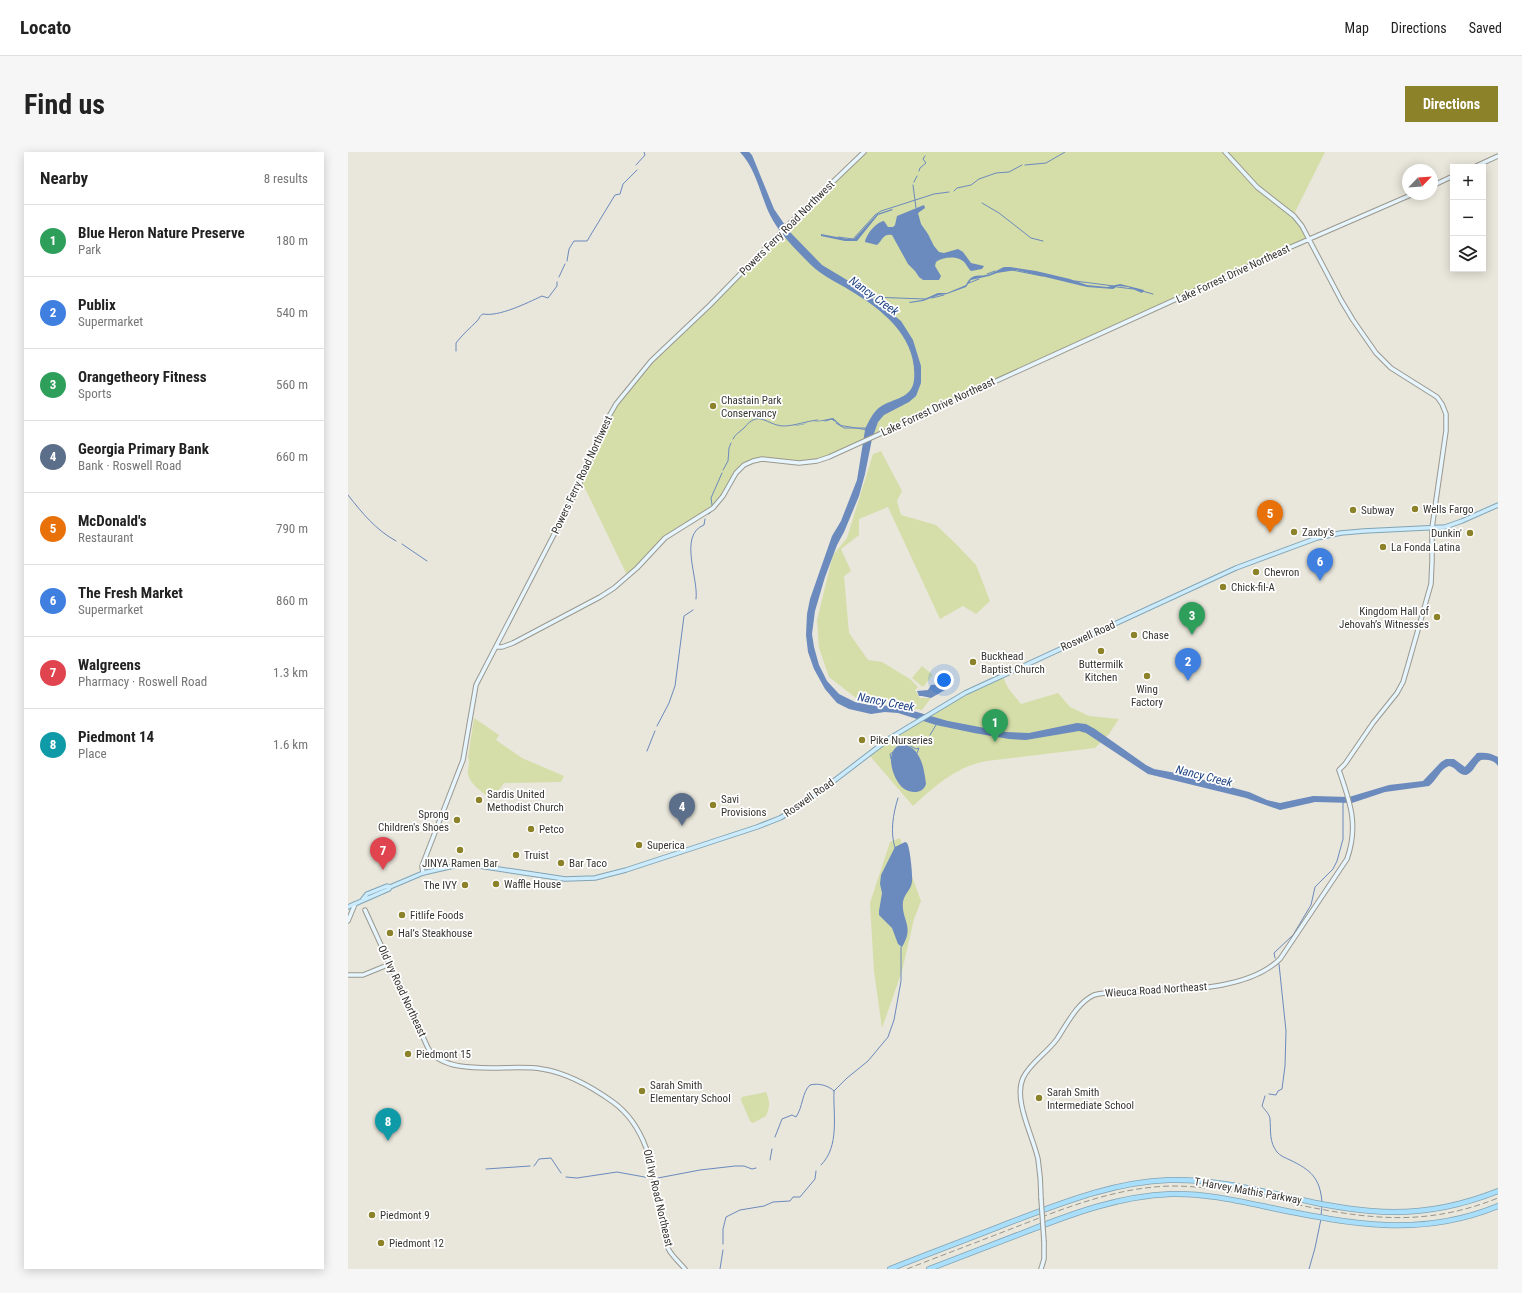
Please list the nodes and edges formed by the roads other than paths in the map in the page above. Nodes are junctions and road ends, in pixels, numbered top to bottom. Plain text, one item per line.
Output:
1 (864, 152) edge
2 (1225, 152) edge
3 (1498, 156) edge
4 (1481, 164) edge
5 (1450, 177) edge
6 (1438, 183) edge
7 (1402, 199) edge
8 (1309, 239) junction
9 (1498, 504) edge
10 (1432, 528) junction
11 (496, 647) junction
12 (423, 873) junction
13 (355, 904) junction
14 (348, 907) edge
15 (365, 910) dead end
16 (348, 921) edge
17 (390, 964) junction
18 (348, 975) edge
19 (1498, 1191) edge
20 (1498, 1206) edge
21 (685, 1269) edge
22 (890, 1269) edge
23 (929, 1269) edge
24 (1042, 1269) edge

1 - 11 street, Powers Ferry Road Northwest
2 - 8 street
3 - 4 street
5 - 6 street
7 - 8 street, Lake Forrest Drive Northeast
8 - 10 street
8 - 11 street, Lake Forrest Drive Northeast
9 - 10 main road, Roswell Road
10 - 12 main road, Roswell Road
10 - 24 street, Wieuca Road Northeast, bridge
11 - 12 street, Powers Ferry Road Northwest
12 - 13 main road, Roswell Road
13 - 14 main road, Roswell Road
13 - 16 street
15 - 17 street, Old Ivy Road Northeast
17 - 18 street
17 - 21 street, Old Ivy Road Northeast
19 - 22 highway, T Harvey Mathis Parkway
20 - 23 highway, T Harvey Mathis Parkway

